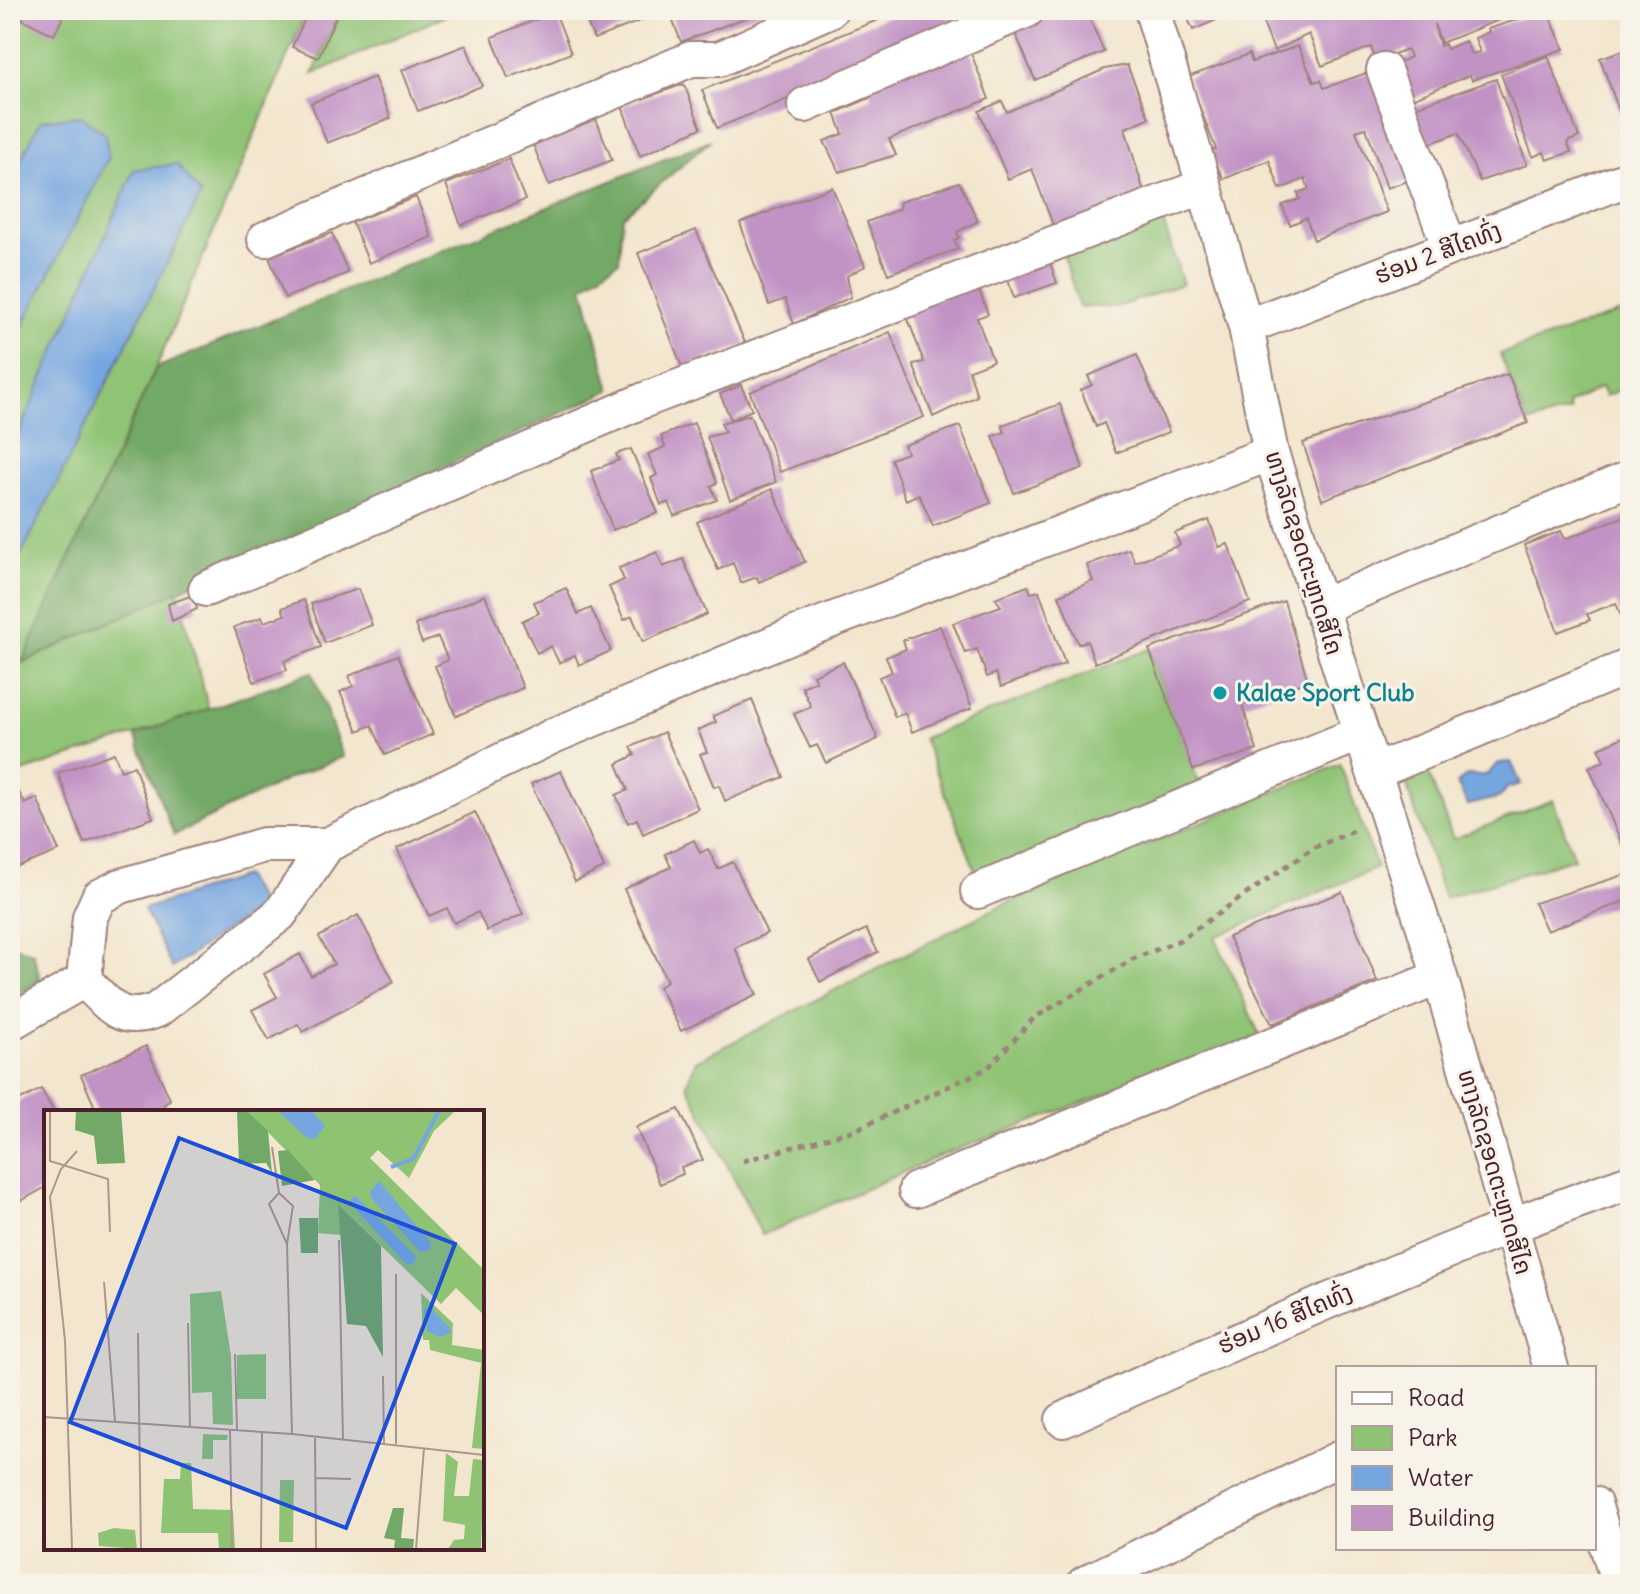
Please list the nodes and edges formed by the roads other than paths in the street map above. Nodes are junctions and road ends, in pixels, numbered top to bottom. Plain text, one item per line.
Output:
1 (830, 10) edge
2 (1027, 10) edge
3 (1152, 10) edge
4 (1384, 70) dead end
5 (805, 105) dead end
6 (1630, 178) edge
7 (1204, 186) junction
8 (265, 239) dead end
9 (1450, 248) junction
10 (1246, 327) junction
11 (1271, 453) junction
12 (1630, 478) edge
13 (206, 589) dead end
14 (1320, 607) junction
15 (1630, 666) edge
16 (1361, 733) junction
17 (1374, 772) junction
18 (327, 845) junction
19 (978, 891) dead end
20 (1440, 977) junction
21 (84, 980) junction
22 (10, 1023) edge
23 (1630, 1182) edge
24 (916, 1190) dead end
25 (1510, 1224) junction
26 (1549, 1366) edge
27 (1063, 1420) dead end
28 (1336, 1460) edge
29 (1596, 1510) edge
30 (1084, 1584) edge
31 (1619, 1584) edge

1 - 8 street
2 - 5 street
3 - 7 street, ທາງລັດຊອດຕະຫຼາດສີໄຄ
4 - 9 street
6 - 9 street, ຮ່ອມ 2 ສີໄຄທົ່ງ
7 - 10 street, ທາງລັດຊອດຕະຫຼາດສີໄຄ
7 - 13 street
9 - 10 street, ຮ່ອມ 2 ສີໄຄທົ່ງ
10 - 11 street, ທາງລັດຊອດຕະຫຼາດສີໄຄ
11 - 14 street, ທາງລັດຊອດຕະຫຼາດສີໄຄ
11 - 18 street
12 - 14 street
14 - 16 street, ທາງລັດຊອດຕະຫຼາດສີໄຄ
15 - 17 street
16 - 17 street, ທາງລັດຊອດຕະຫຼາດສີໄຄ
16 - 19 street
17 - 20 street, ທາງລັດຊອດຕະຫຼາດສີໄຄ
18 - 21 street
18 - 21 street
20 - 24 street
20 - 25 street, ທາງລັດຊອດຕະຫຼາດສີໄຄ
21 - 22 street
23 - 25 street, ຮ່ອມ 16 ສີໄຄທົ່ງ
25 - 26 street, ທາງລັດຊອດຕະຫຼາດສີໄຄ
25 - 27 street, ຮ່ອມ 16 ສີໄຄທົ່ງ
28 - 30 street
29 - 31 street

